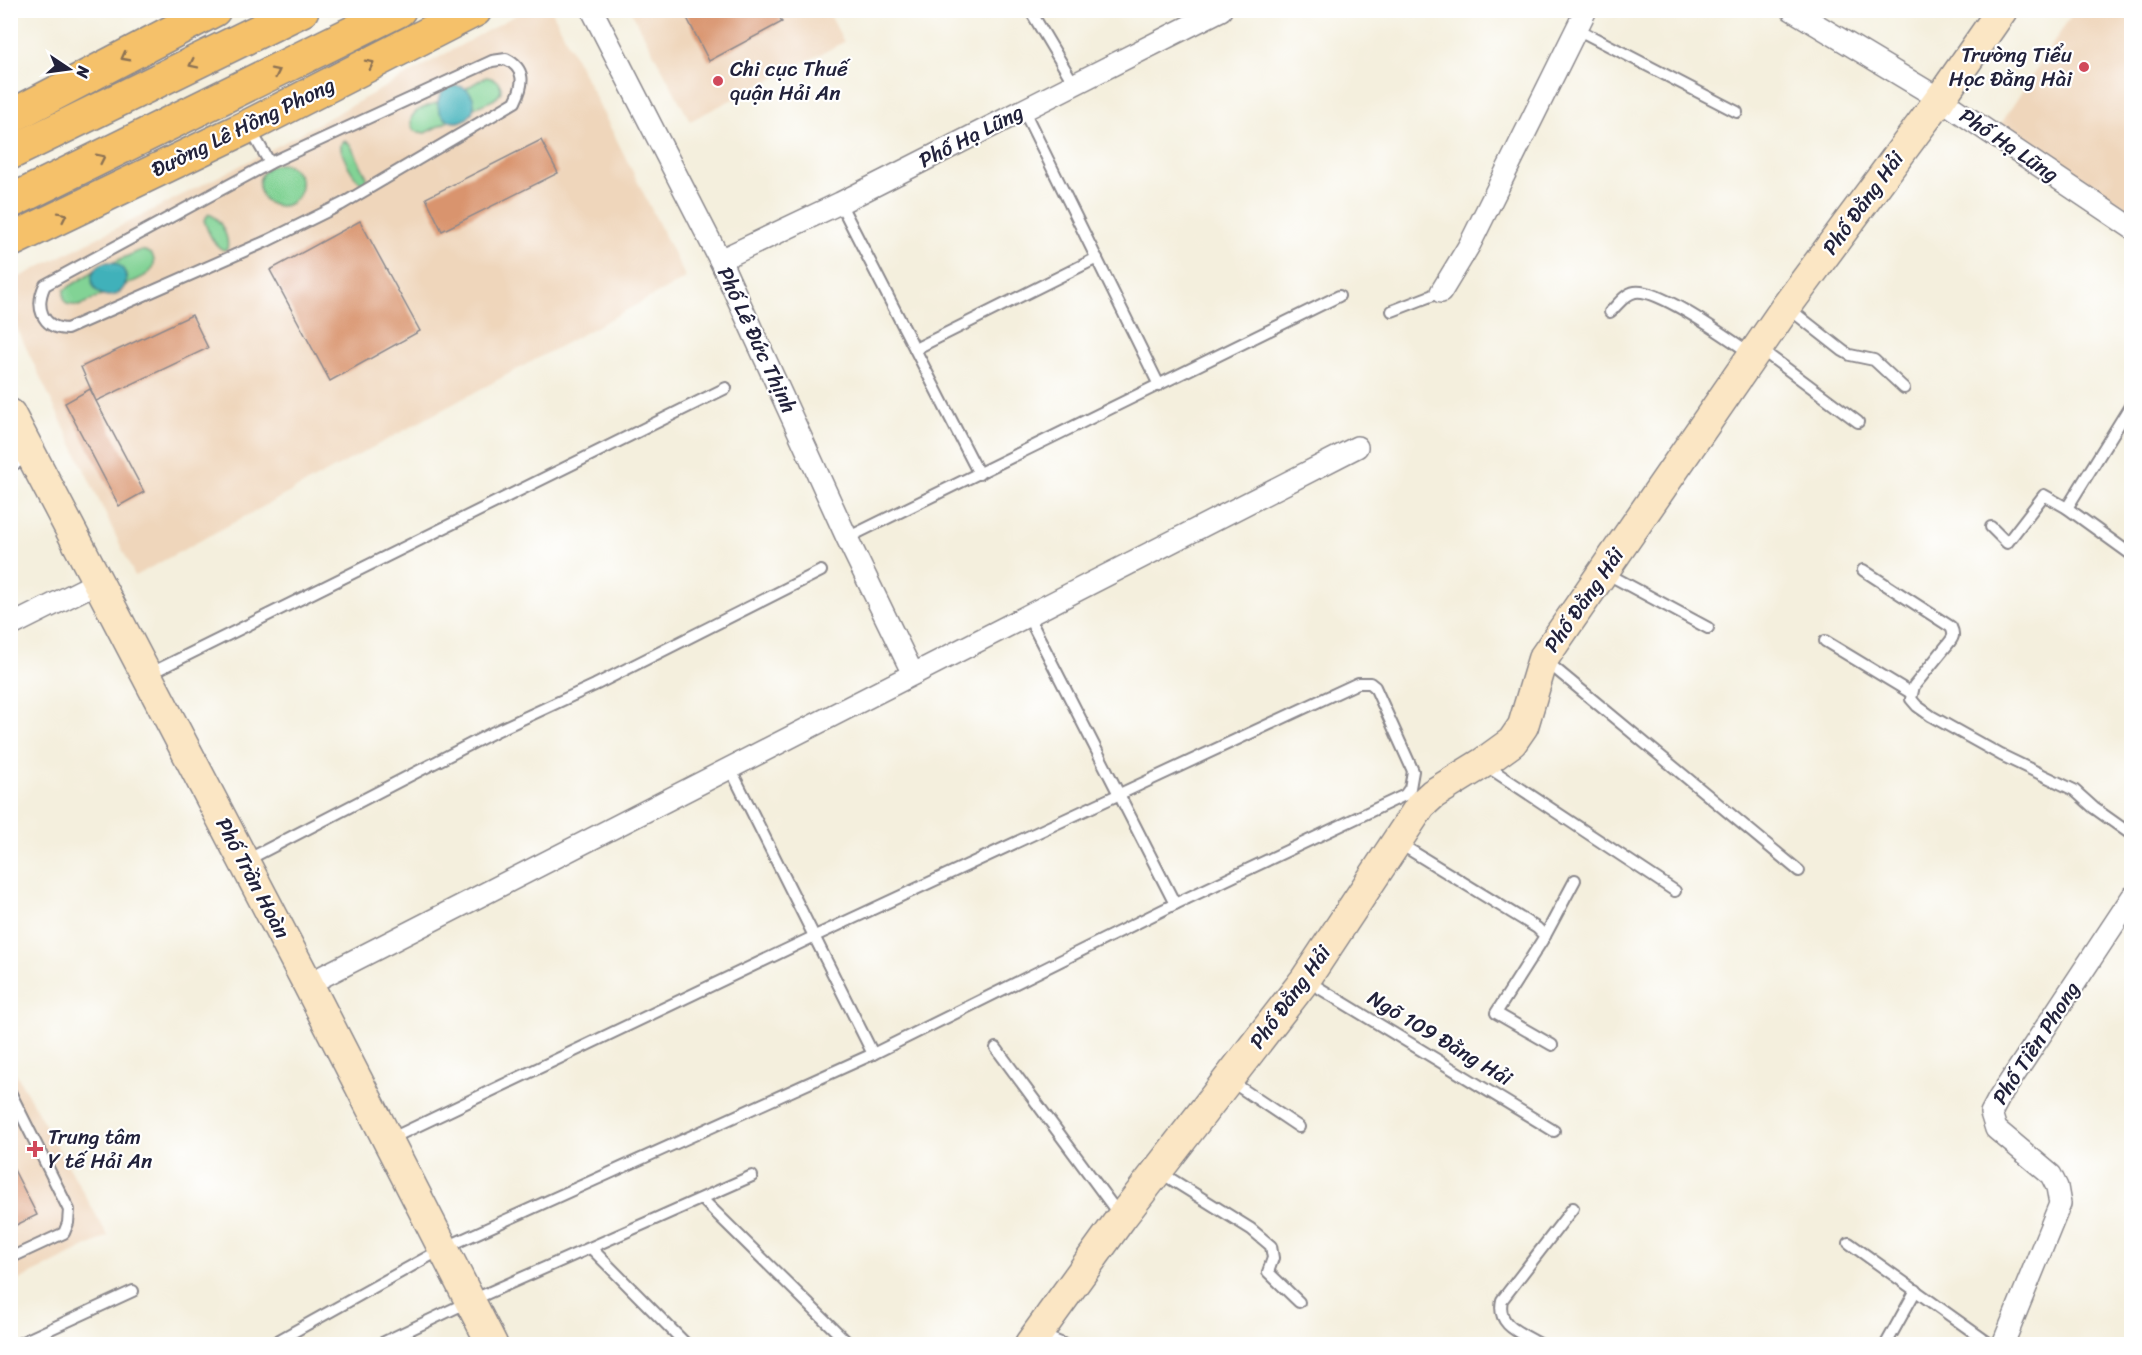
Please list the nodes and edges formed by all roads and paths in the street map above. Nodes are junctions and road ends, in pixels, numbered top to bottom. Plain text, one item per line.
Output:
1 (214, 10) edge
2 (302, 10) edge
3 (399, 10) edge
4 (475, 10) edge
5 (592, 10) edge
6 (1030, 10) edge
7 (1221, 10) edge
8 (1791, 10) edge
9 (2002, 10) edge
10 (1582, 20) edge
11 (1074, 84) junction
12 (1940, 99) junction
13 (1023, 110) junction
14 (1737, 112) dead end
15 (10, 117) edge
16 (249, 126) junction
17 (10, 153) edge
18 (270, 163) junction
19 (10, 202) edge
20 (840, 203) junction
21 (2132, 228) edge
22 (10, 241) edge
23 (1097, 258) junction
24 (720, 260) junction
25 (1441, 292) joint
26 (1339, 296) dead end
27 (1786, 307) junction
28 (1392, 311) dead end
29 (1611, 312) dead end
30 (915, 349) junction
31 (1756, 351) junction
32 (1160, 385) junction
33 (726, 388) dead end
34 (1904, 388) dead end
35 (2132, 403) edge
36 (10, 414) edge
37 (1858, 422) dead end
38 (1357, 447) dead end
39 (21, 461) edge
40 (979, 474) junction
41 (2067, 508) junction
42 (1991, 527) dead end
43 (847, 538) junction
44 (2132, 555) edge
45 (1863, 570) dead end
46 (821, 571) dead end
47 (1604, 572) junction
48 (98, 582) junction
49 (1028, 616) junction
50 (10, 626) edge
51 (1708, 628) dead end
52 (1825, 641) dead end
53 (1543, 659) junction
54 (913, 674) junction
55 (146, 675) junction
56 (1911, 693) junction
57 (1483, 763) junction
58 (730, 768) junction
59 (1119, 795) junction
60 (2132, 836) edge
61 (1397, 842) junction
62 (244, 861) junction
63 (1799, 871) dead end
64 (1575, 880) dead end
65 (1675, 891) dead end
66 (2132, 897) edge
67 (1175, 904) junction
68 (815, 936) junction
69 (1545, 936) junction
70 (1305, 980) junction
71 (308, 984) junction
72 (1552, 1045) dead end
73 (996, 1048) dead end
74 (873, 1054) junction
75 (1229, 1080) junction
76 (10, 1092) edge
77 (1299, 1127) dead end
78 (1554, 1131) dead end
79 (388, 1140) junction
80 (1158, 1171) junction
81 (752, 1176) dead end
82 (702, 1199) junction
83 (1573, 1208) dead end
84 (1121, 1218) junction
85 (1849, 1243) dead end
86 (591, 1248) junction
87 (442, 1249) junction
88 (10, 1258) edge
89 (1916, 1290) junction
90 (134, 1291) dead end
91 (470, 1301) junction
92 (1299, 1302) dead end
93 (1044, 1341) edge
94 (18, 1344) edge
95 (272, 1344) edge
96 (380, 1344) edge
97 (492, 1344) edge
98 (686, 1344) edge
99 (849, 1344) edge
100 (1540, 1344) edge
101 (1886, 1344) edge
102 (1990, 1344) edge
103 (2003, 1344) edge

1 -> 15 main road
2 -> 17 main road
19 -> 3 main road, Đường Lê Hồng Phong
16 -> 4 main road, Đường Lê Hồng Phong
5 - 24 street, Phố Lê Đức Thịnh
6 - 11 lane
7 - 11 street, Phố Hạ Lũng
8 - 12 street, Phố Hạ Lũng
9 - 12 street, Phố Đằng Hải
10 - 14 lane
10 - 25 street
11 - 13 street, Phố Hạ Lũng
12 - 21 street, Phố Hạ Lũng
12 - 27 street, Phố Đằng Hải
13 - 20 street, Phố Hạ Lũng
13 - 23 lane
16 - 18 lane
22 -> 16 main road, Đường Lê Hồng Phong
18 - 18 lane
20 - 24 street, Phố Hạ Lũng
20 - 30 lane
23 - 30 lane
23 - 32 lane
24 - 43 street, Phố Lê Đức Thịnh
25 - 28 lane
26 - 32 lane
27 - 31 street, Phố Đằng Hải
27 - 34 lane
29 - 31 lane
30 - 40 lane
31 - 37 lane
31 - 47 street, Phố Đằng Hải
32 - 40 lane
33 - 55 lane
35 - 41 lane
36 - 39 street, Phố Trần Hoàn
38 - 49 street
39 - 48 street, Phố Trần Hoàn
40 - 43 lane
41 - 42 lane
41 - 44 lane
43 - 54 street, Phố Lê Đức Thịnh
45 - 56 lane
46 - 62 lane
47 - 51 lane
47 - 53 street, Phố Đằng Hải
48 - 50 street
48 - 55 street, Phố Trần Hoàn
49 - 54 street
49 - 59 lane
52 - 56 lane
53 - 57 street, Phố Đằng Hải
53 - 63 lane
54 - 58 street
55 - 62 street, Phố Trần Hoàn
56 - 60 lane
57 - 61 street, Phố Đằng Hải
57 - 65 lane
58 - 68 lane
58 - 71 street
59 - 67 lane
59 - 67 lane
59 - 68 lane
61 - 69 lane
61 - 70 street, Phố Đằng Hải
62 - 71 street, Phố Trần Hoàn
64 - 69 lane
66 - 103 street, Phố Tiền Phong
67 - 74 lane
68 - 74 lane
68 - 79 lane
69 - 72 lane
70 - 75 street, Phố Đằng Hải
70 - 78 lane, Ngõ 109 Đằng Hải
71 - 79 street, Phố Trần Hoàn
73 - 84 lane
74 - 87 lane
75 - 77 lane
75 - 80 street, Phố Đằng Hải
76 - 88 lane
79 - 87 street, Phố Trần Hoàn
80 - 84 street, Phố Đằng Hải
80 - 92 lane
81 - 82 lane
82 - 86 lane
82 - 99 lane
83 - 100 lane
84 - 93 street, Phố Đằng Hải
85 - 89 lane
86 - 91 lane
86 - 98 lane
87 - 91 street, Phố Trần Hoàn
87 - 95 lane
89 - 101 lane
89 - 102 lane
90 - 94 lane
91 - 96 lane
91 - 97 street, Phố Trần Hoàn

